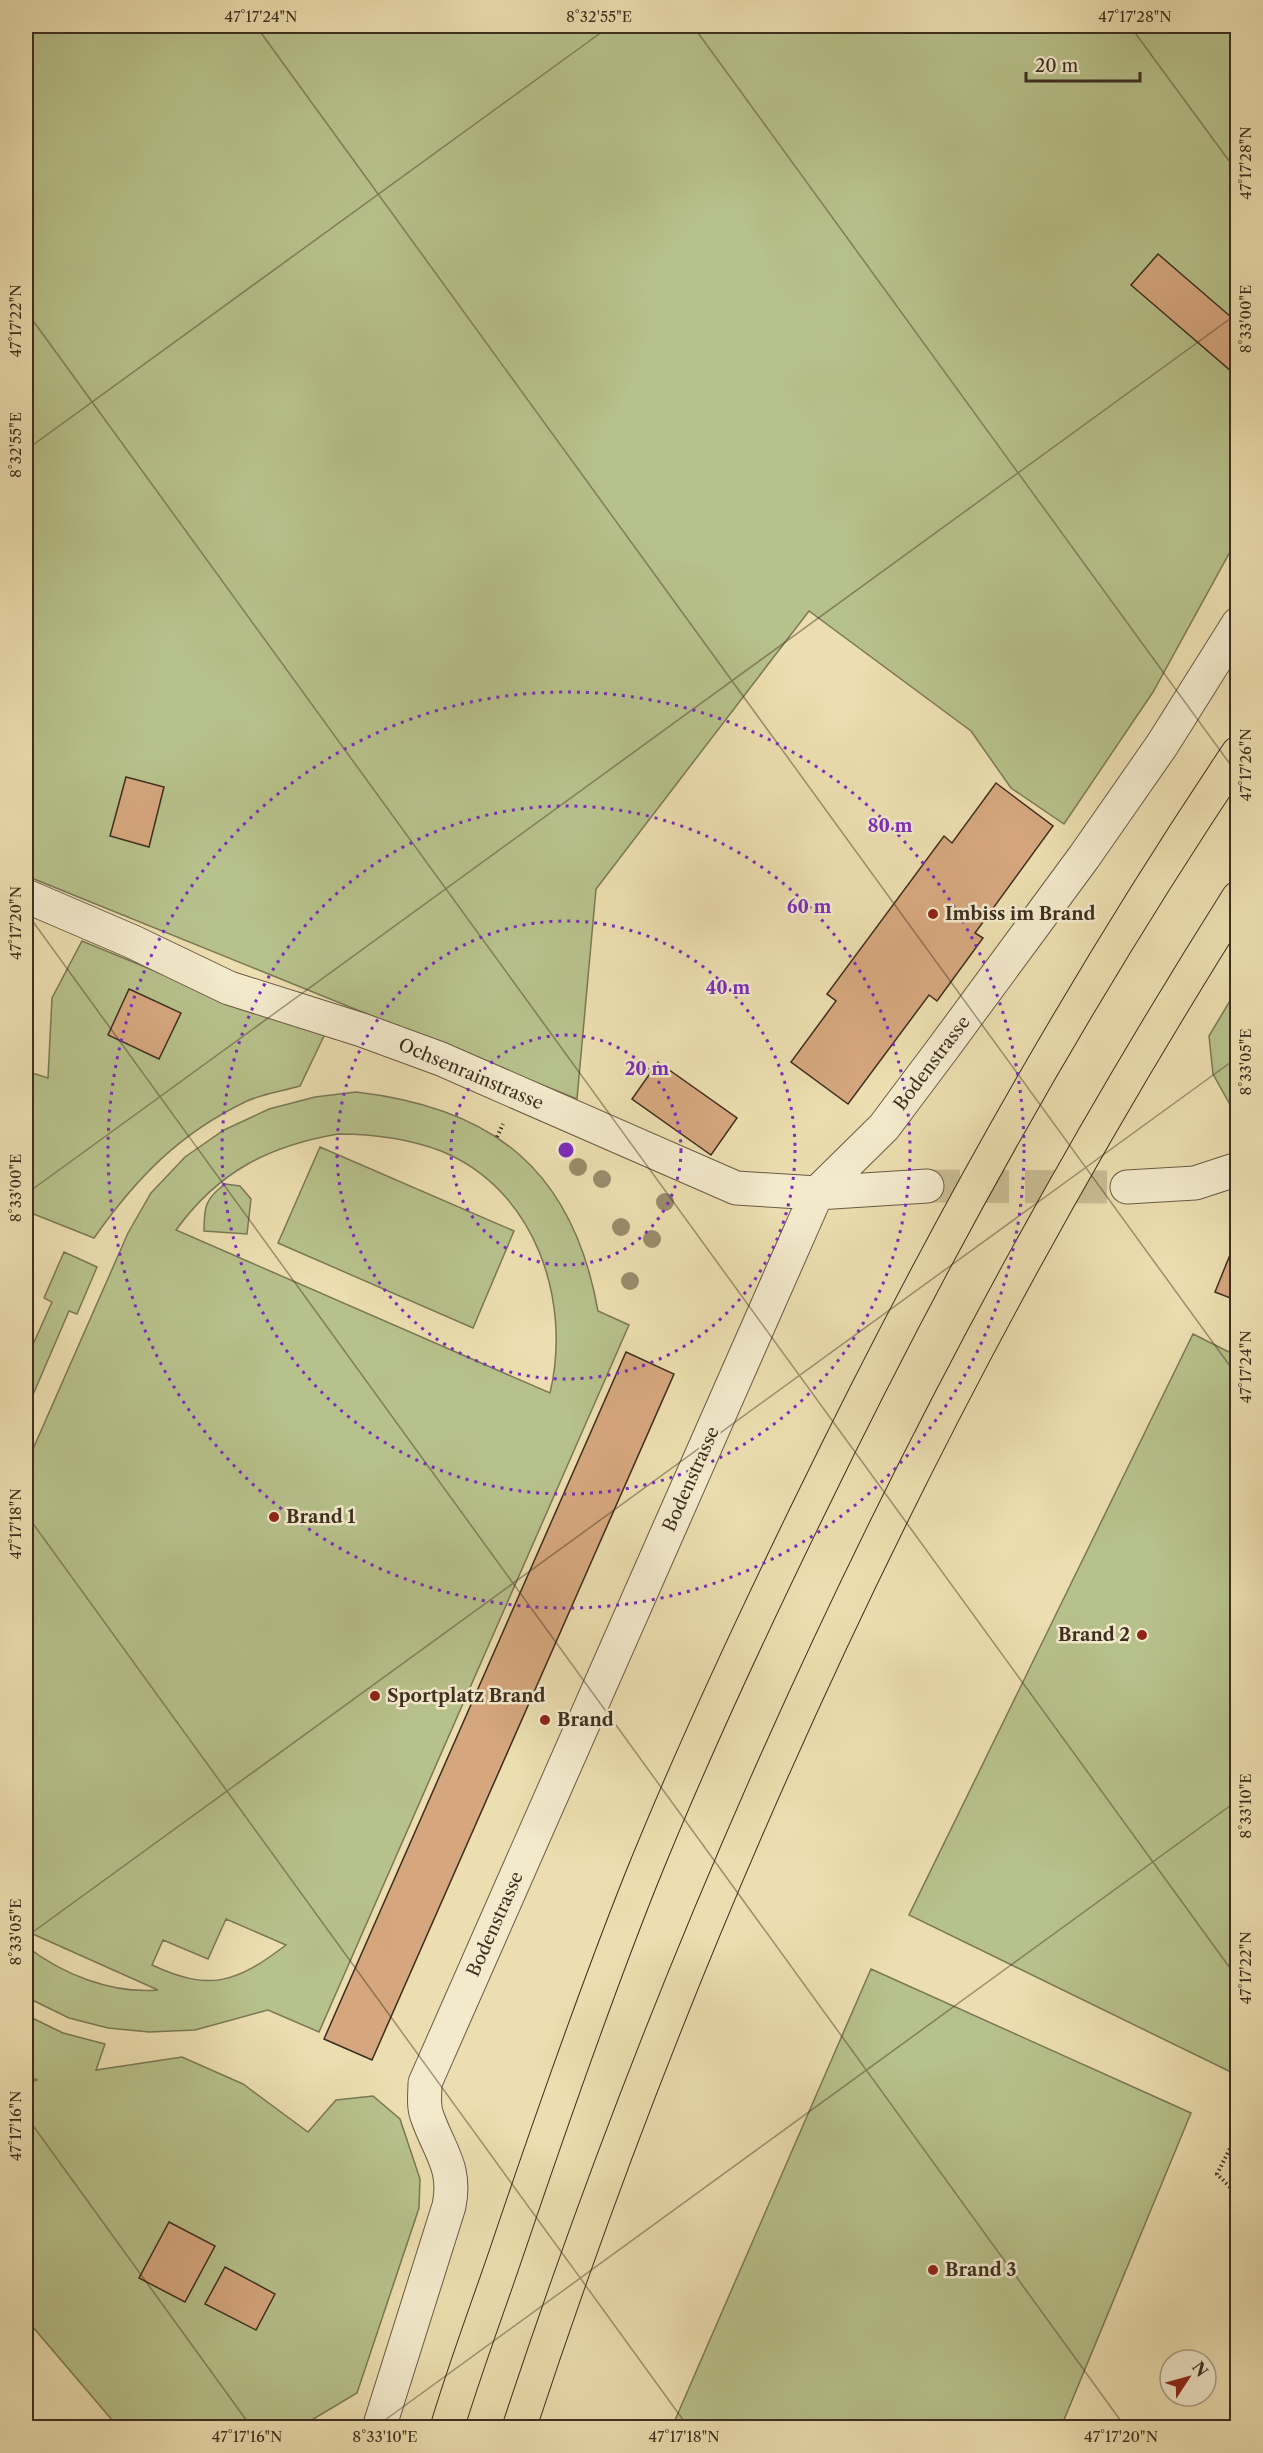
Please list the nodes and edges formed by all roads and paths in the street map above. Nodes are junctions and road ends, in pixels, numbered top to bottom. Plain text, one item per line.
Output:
1 (1238, 624) edge
2 (1238, 753) edge
3 (26, 896) edge
4 (1238, 898) edge
5 (1238, 1169) edge
6 (927, 1186) tunnel mouth
7 (1127, 1187) tunnel mouth
8 (817, 1192) junction
9 (1238, 2133) edge
10 (1238, 2195) edge
11 (379, 2427) edge
12 (447, 2427) edge
13 (519, 2427) edge

1 - 8 street, Bodenstrasse
2 - 12 highway
3 - 8 street, Ochsenrainstrasse
4 - 13 highway
5 - 7 street
6 - 8 street, Ochsenrainstrasse
8 - 11 street, Bodenstrasse
9 - 10 path

